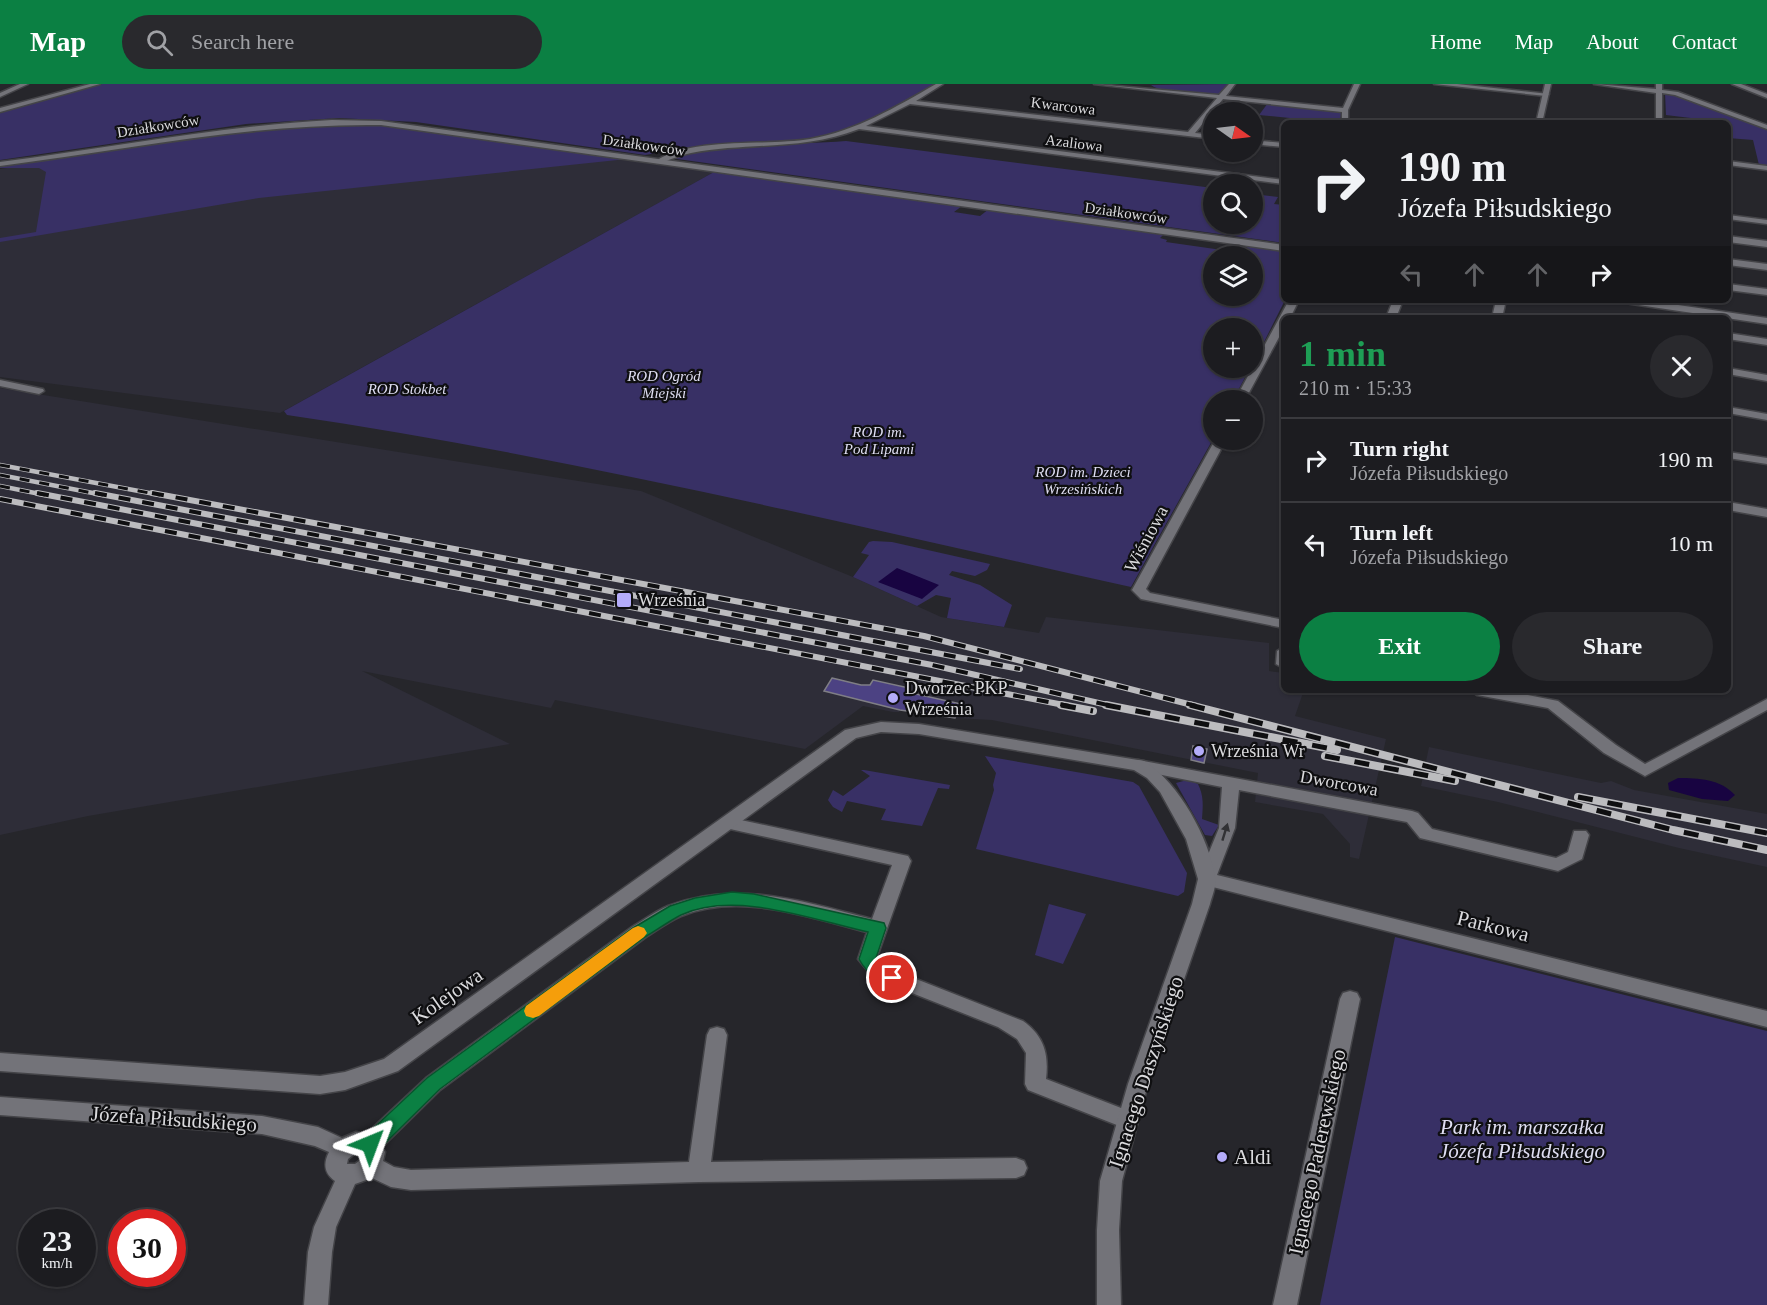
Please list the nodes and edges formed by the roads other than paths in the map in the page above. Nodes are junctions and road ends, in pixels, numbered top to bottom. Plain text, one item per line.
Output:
1 (25, 84) edge
2 (97, 84) edge
3 (940, 84) edge
4 (1097, 84) edge
5 (1232, 84) edge
6 (1357, 84) edge
7 (1437, 84) edge
8 (1548, 84) edge
9 (1597, 84) edge
10 (1735, 84) edge
11 (1660, 87) edge
12 (1546, 94) junction
13 (0, 95) edge
14 (1767, 96) edge
15 (1222, 97) junction
16 (910, 102) junction
17 (0, 110) edge
18 (1345, 110) junction
19 (1345, 120) edge
20 (1540, 120) edge
21 (1659, 120) edge
22 (1767, 127) edge
23 (862, 128) junction
24 (1190, 134) junction
25 (1203, 136) edge
26 (1263, 143) edge
27 (1281, 145) edge
28 (660, 161) junction
29 (1731, 163) edge
30 (0, 164) edge
31 (1767, 168) edge
32 (1281, 182) edge
33 (1731, 217) edge
34 (1767, 222) edge
35 (1731, 239) edge
36 (1767, 244) edge
37 (1281, 248) edge
38 (1731, 262) edge
39 (1767, 267) edge
40 (1731, 287) edge
41 (1767, 292) edge
42 (1652, 303) edge
43 (1729, 315) edge
44 (1731, 315) edge
45 (1767, 321) edge
46 (1281, 325) edge
47 (1731, 336) edge
48 (1767, 342) edge
49 (1731, 372) edge
50 (1767, 378) edge
51 (0, 383) edge
52 (1245, 390) edge
53 (39, 391) dead end
54 (1731, 411) edge
55 (1767, 417) edge
56 (1215, 450) edge
57 (1731, 455) edge
58 (1767, 461) edge
59 (1731, 507) edge
60 (1767, 513) edge
61 (1281, 619) edge
62 (1510, 693) edge
63 (1555, 697) edge
64 (1767, 704) edge
65 (851, 734) joint
66 (1138, 765) junction
67 (1231, 782) junction
68 (727, 823) junction
69 (1580, 835) dead end
70 (1207, 879) junction
71 (878, 928) junction
72 (1350, 999) dead end
73 (1767, 1019) edge
74 (717, 1035) dead end
75 (0, 1062) edge
76 (0, 1106) edge
77 (1127, 1120) junction
78 (344, 1149) junction
79 (370, 1155) junction
80 (1016, 1168) dead end
81 (699, 1172) junction
82 (348, 1176) junction
83 (316, 1305) edge
84 (1109, 1305) edge
85 (1285, 1305) edge

1 - 13 street
2 - 17 street
3 - 16 street
4 - 15 street
5 - 15 street
6 - 18 street
7 - 12 street
8 - 12 street
9 - 11 street
10 - 14 street
11 - 21 street
11 - 22 street
12 - 20 street
15 - 18 street
15 - 24 street
16 - 23 street
16 - 24 street, Kwarcowa
18 - 19 street
23 - 28 street
23 - 32 street, Azaliowa
24 - 25 street, Kwarcowa
26 - 27 street
28 - 30 street, Działkowców
28 - 37 street, Działkowców
29 - 31 street
33 - 34 street
35 - 36 street
38 - 39 street
40 - 41 street
42 - 43 street
44 - 45 street
46 - 52 street
47 - 48 street
49 - 50 street
51 - 53 street
54 - 55 street
56 - 61 street, Wiśniowa
57 - 58 street
59 - 60 street
62 - 63 street
63 - 64 street
65 - 66 street, Dworcowa
65 - 68 street, Kolejowa
66 - 67 street, Dworcowa
66 - 70 street, Ignacego Daszyńskiego
67 - 69 street, Dworcowa
70 -> 67 street, Ignacego Daszyńskiego
68 - 71 street
68 - 75 street, Kolejowa
70 - 73 street, Parkowa
70 - 77 street, Ignacego Daszyńskiego
71 - 77 street
71 - 79 street
72 - 85 street, Ignacego Paderewskiego
74 - 81 street
76 - 78 street, Józefa Piłsudskiego
77 - 84 street, Ignacego Daszyńskiego
78 - 79 street
78 - 82 street
79 - 81 street
79 - 82 street
80 - 81 street
82 - 83 street

